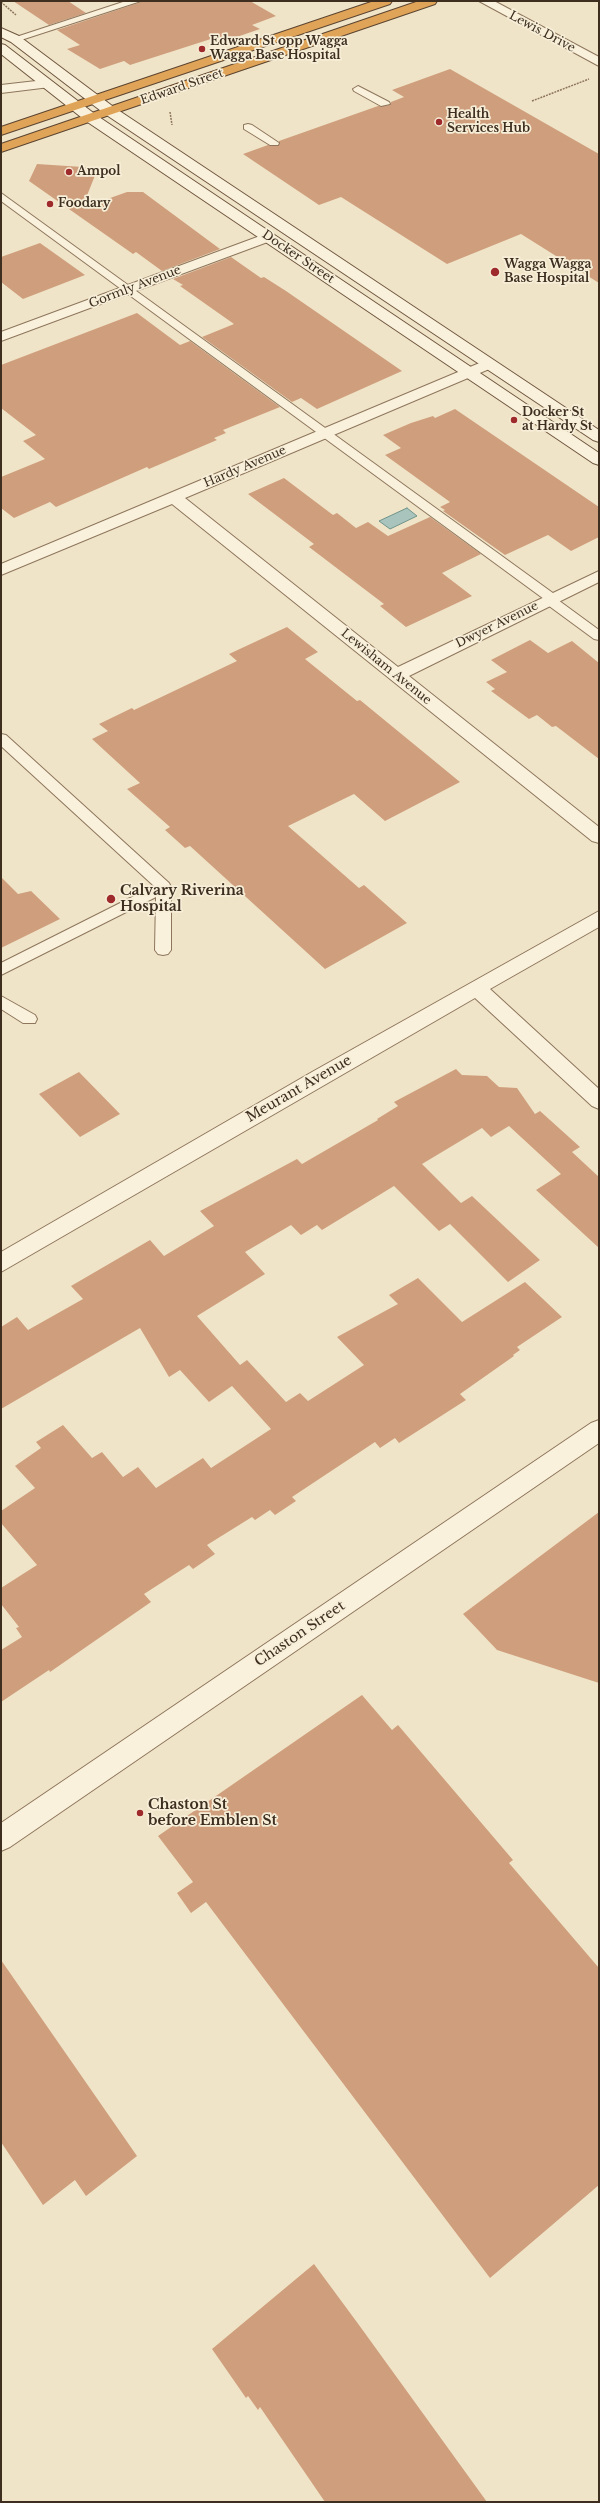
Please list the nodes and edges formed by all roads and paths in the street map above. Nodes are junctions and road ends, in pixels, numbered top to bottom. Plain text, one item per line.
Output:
1 (136, 1) edge
2 (387, 1) edge
3 (431, 1) edge
4 (485, 1) edge
5 (1, 32) edge
6 (15, 39) junction
7 (1, 48) edge
8 (599, 62) edge
9 (594, 78) dead end
10 (45, 84) junction
11 (1, 89) edge
12 (358, 89) dead end
13 (93, 99) junction
14 (532, 101) dead end
15 (385, 104) dead end
16 (74, 106) junction
17 (110, 111) junction
18 (91, 118) junction
19 (248, 127) dead end
20 (1, 131) edge
21 (274, 143) dead end
22 (1, 148) edge
23 (1, 196) edge
24 (268, 237) junction
25 (129, 289) junction
26 (1, 337) edge
27 (489, 364) junction
28 (470, 372) junction
29 (325, 433) junction
30 (599, 437) edge
31 (599, 460) edge
32 (174, 497) junction
33 (5, 564) edge
34 (599, 576) edge
35 (551, 599) junction
36 (599, 636) edge
37 (396, 675) junction
38 (1, 738) edge
39 (599, 837) edge
40 (164, 886) junction
41 (599, 918) edge
42 (163, 950) dead end
43 (1, 970) edge
44 (476, 988) junction
45 (1, 1002) edge
46 (29, 1018) dead end
47 (599, 1101) edge
48 (1, 1262) edge
49 (599, 1430) edge
50 (1, 1838) edge

1 - 6 lane
2 - 13 highway, Edward Street
3 - 17 highway, Edward Street
4 - 8 street, Lewis Drive
5 - 6 street, Docker Street
6 - 13 street, Docker Street
7 - 10 street, Docker Street
9 - 14 path
10 - 11 street
10 - 16 street, Docker Street
12 - 15 lane
13 - 16 highway, Edward Street
13 - 17 street, Docker Street
16 - 18 street, Docker Street
16 - 20 highway, Edward Street
17 - 18 highway, Edward Street
17 - 27 street, Docker Street
18 - 22 highway, Edward Street
18 - 24 street, Docker Street
19 - 21 lane
23 - 25 lane
24 - 25 street, Gormly Avenue
24 - 28 street, Docker Street
25 - 26 street, Gormly Avenue
25 - 29 lane
27 - 28 street, Hardy Avenue
27 - 30 street, Docker Street
28 - 29 street, Hardy Avenue
28 - 31 street, Docker Street
29 - 32 street, Hardy Avenue
29 - 35 lane
32 - 33 street, Hardy Avenue
32 - 37 street, Lewisham Avenue
34 - 35 street, Dwyer Avenue
35 - 36 lane
35 - 37 street, Dwyer Avenue
37 - 39 street, Lewisham Avenue
38 - 40 lane
40 - 42 lane
40 - 43 lane
41 - 44 street, Meurant Avenue
44 - 47 street
44 - 48 street, Meurant Avenue
45 - 46 lane
49 - 50 street, Chaston Street

